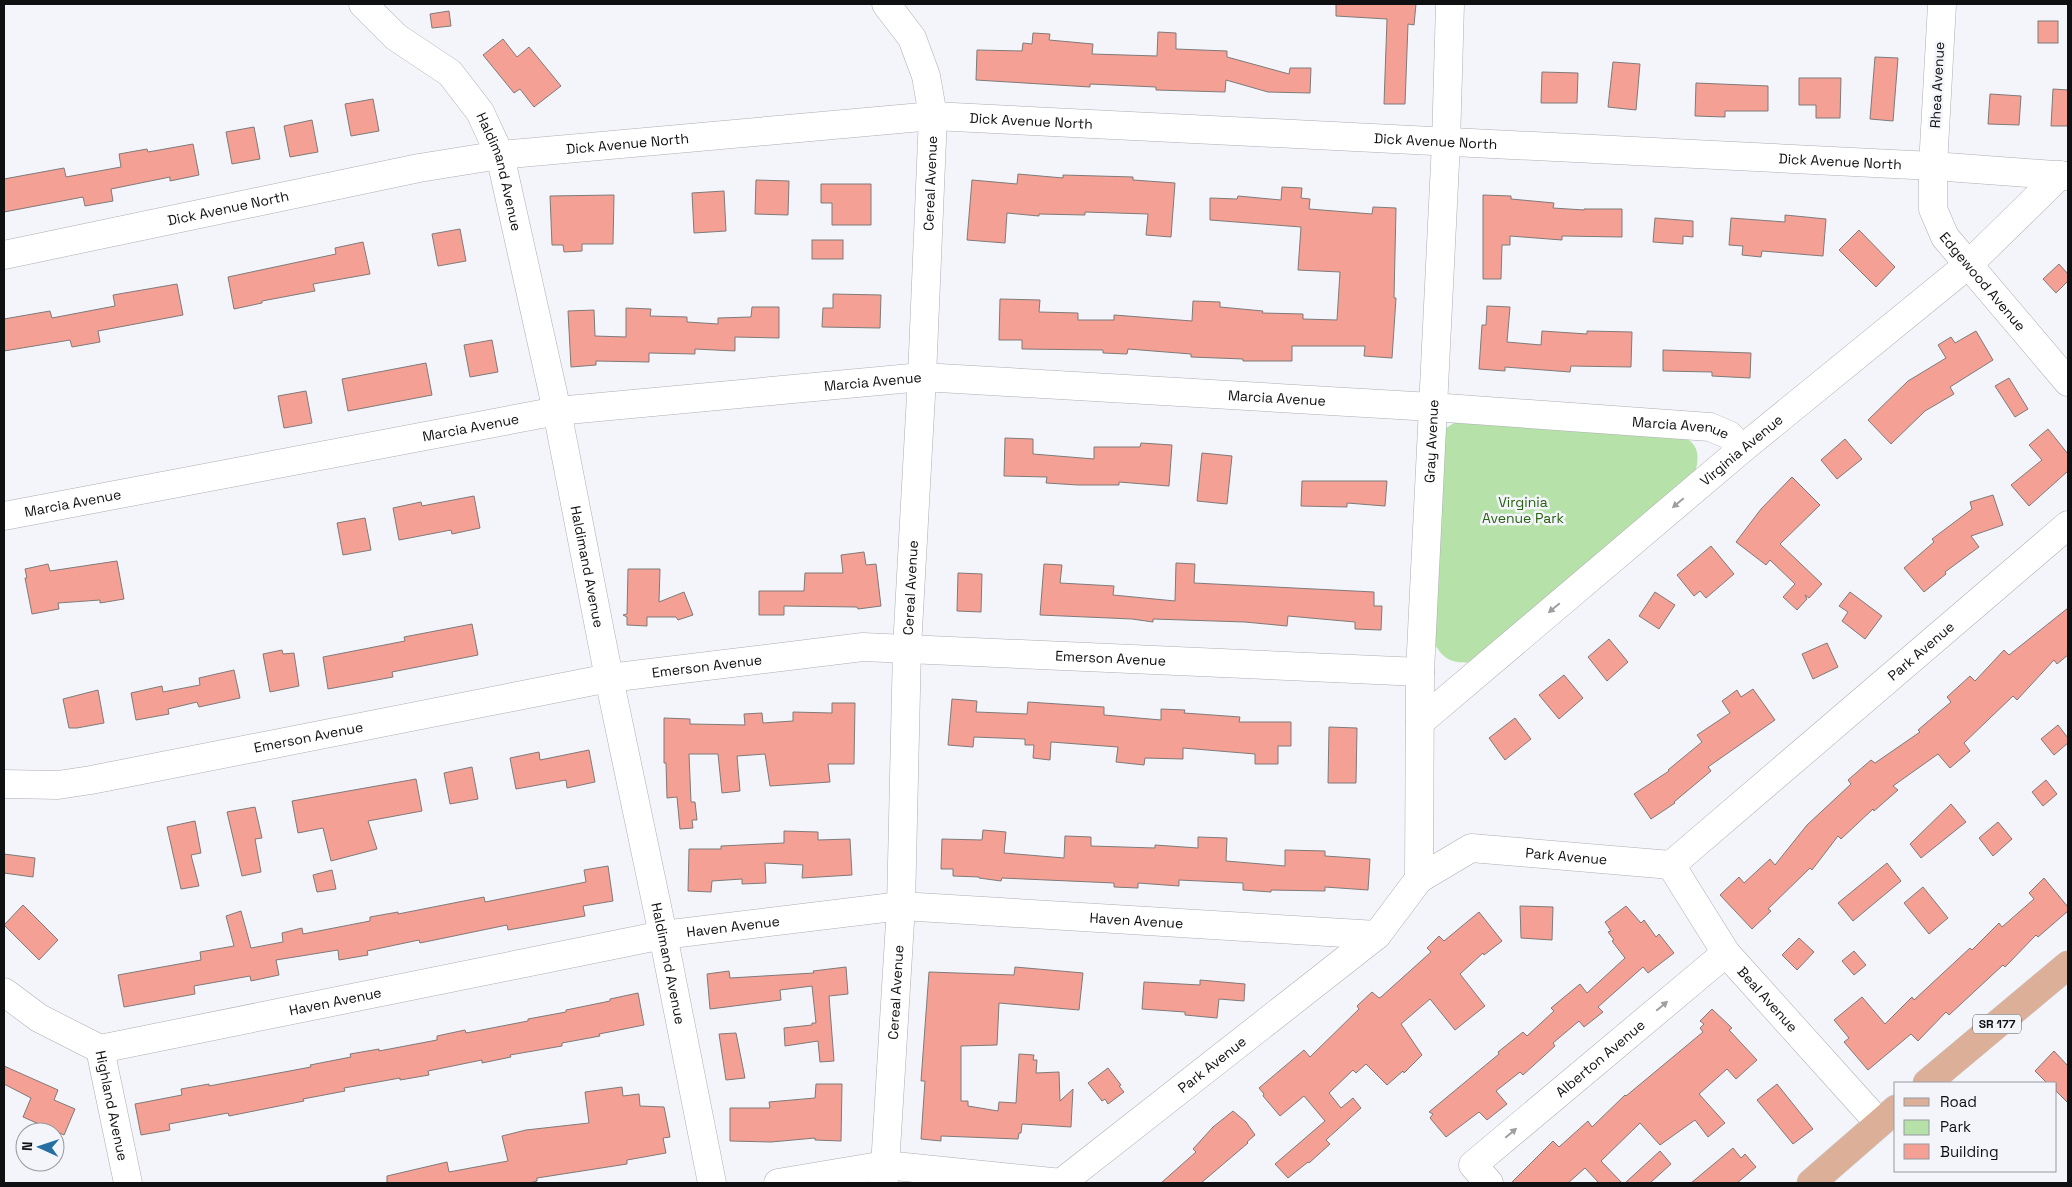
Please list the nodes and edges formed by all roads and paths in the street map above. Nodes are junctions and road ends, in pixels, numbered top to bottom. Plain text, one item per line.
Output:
1 (363, 4) edge
2 (886, 4) edge
3 (1450, 4) edge
4 (1942, 4) edge
5 (933, 116) junction
6 (1446, 143) junction
7 (500, 155) junction
8 (1932, 166) junction
9 (2064, 176) edge
10 (4, 255) edge
11 (1969, 264) junction
12 (922, 377) junction
13 (2068, 382) edge
14 (1432, 407) junction
15 (557, 411) junction
16 (1742, 449) junction
17 (4, 516) edge
18 (2068, 526) edge
19 (907, 648) junction
20 (1420, 672) junction
21 (609, 678) junction
22 (1420, 722) junction
23 (4, 784) edge
24 (1671, 865) junction
25 (1419, 879) junction
26 (901, 906) junction
27 (1377, 935) junction
28 (663, 936) junction
29 (1726, 953) junction
30 (2068, 965) edge
31 (4, 992) edge
32 (100, 1049) junction
33 (1928, 1082) edge
34 (1888, 1116) edge
35 (884, 1174) edge
36 (1481, 1174) edge
37 (128, 1183) edge
38 (712, 1183) edge
39 (778, 1183) edge
40 (1062, 1183) edge
41 (1811, 1183) edge

1 - 7 street, Haldimand Avenue
2 - 5 street, Cereal Avenue
3 - 6 street, Gray Avenue
4 - 8 street, Rhea Avenue
5 - 6 street, Dick Avenue North
5 - 7 street, Dick Avenue North
5 - 12 street, Cereal Avenue
6 - 8 street, Dick Avenue North
6 - 14 street, Gray Avenue
7 - 10 street, Dick Avenue North
7 - 15 street, Haldimand Avenue
8 - 9 street, Dick Avenue North
8 - 11 street, Edgewood Avenue
9 - 11 street, Virginia Avenue
11 - 13 street, Edgewood Avenue
11 - 16 street, Virginia Avenue
12 - 14 street, Marcia Avenue
12 - 15 street, Marcia Avenue
12 - 19 street, Cereal Avenue
14 - 16 street, Marcia Avenue
14 - 20 street, Gray Avenue
15 - 17 street, Marcia Avenue
15 - 21 street, Haldimand Avenue
16 -> 22 street, Virginia Avenue
18 - 24 street, Park Avenue
19 - 20 street, Emerson Avenue
19 - 21 street, Emerson Avenue
19 - 26 street, Cereal Avenue
20 - 22 street, Gray Avenue
21 - 23 street, Emerson Avenue
21 - 28 street, Haldimand Avenue
22 - 25 street, Gray Avenue
24 - 25 street, Park Avenue
24 - 29 street, Beal Avenue
25 - 27 street, Park Avenue
26 - 27 street, Haven Avenue
26 - 28 street, Haven Avenue
26 - 35 street, Cereal Avenue
27 - 40 street, Park Avenue
28 - 32 street, Haven Avenue
28 - 38 street, Haldimand Avenue
29 - 34 street, Beal Avenue
36 -> 29 street, Alberton Avenue
30 - 33 main road, SR 177
31 - 32 street, Highland Avenue
32 - 37 street, Highland Avenue
34 - 41 main road
35 - 39 street
35 - 40 street

